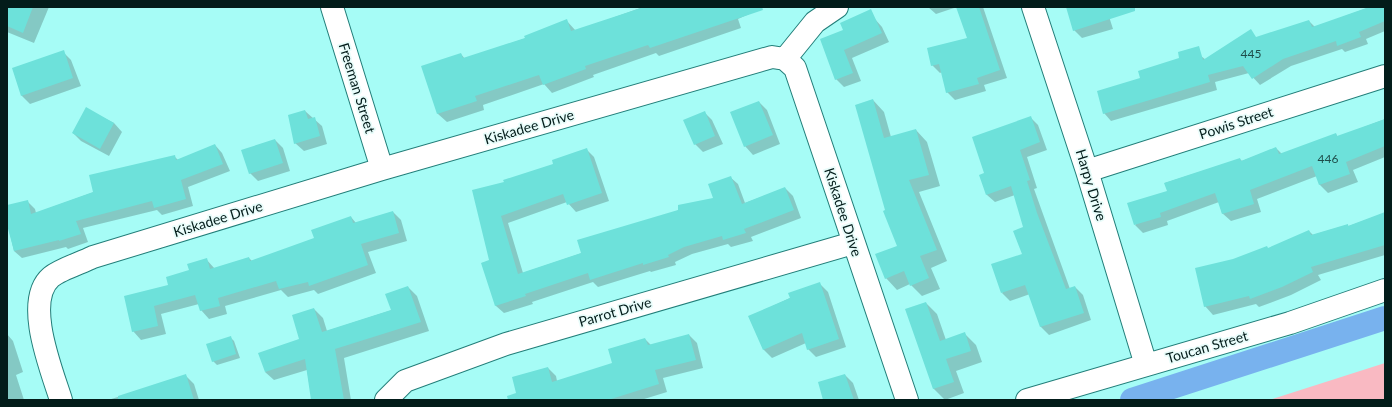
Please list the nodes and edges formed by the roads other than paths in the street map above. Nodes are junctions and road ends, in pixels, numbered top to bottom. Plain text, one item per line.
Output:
1 (332, 7) edge
2 (836, 7) edge
3 (1033, 7) edge
4 (785, 59) junction
5 (1385, 76) edge
6 (382, 169) junction
7 (1087, 171) junction
8 (853, 243) junction
9 (1385, 290) edge
10 (1146, 365) junction
11 (61, 400) edge
12 (386, 400) edge
13 (907, 400) edge
14 (1027, 400) edge

1 - 6 street, Freeman Street
2 - 4 street
3 - 7 street, Harpy Drive
4 - 6 street, Kiskadee Drive
4 - 8 street, Kiskadee Drive
5 - 7 street, Powis Street
6 - 11 street, Kiskadee Drive
7 - 10 street, Harpy Drive
8 - 12 street, Parrot Drive
8 - 13 street, Kiskadee Drive
9 - 10 street, Toucan Street
10 - 14 street, Toucan Street

